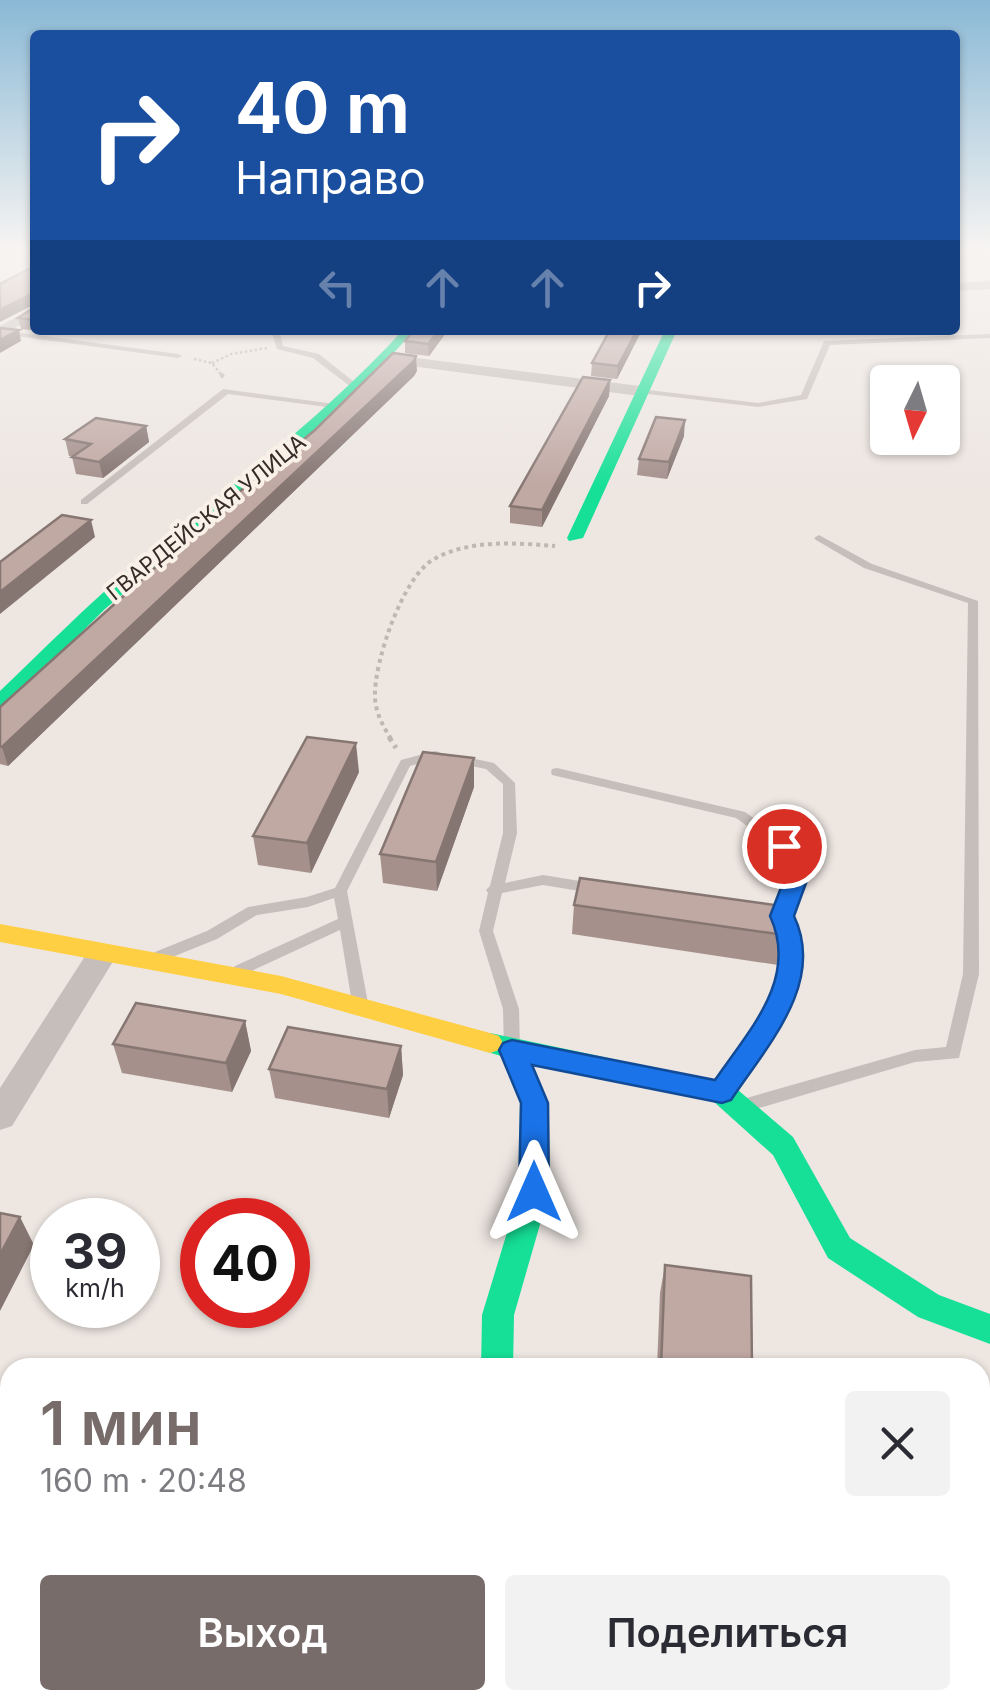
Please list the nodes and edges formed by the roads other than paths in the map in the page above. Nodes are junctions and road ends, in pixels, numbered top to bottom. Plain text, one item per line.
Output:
1 (0, 332) edge
2 (276, 335) edge
3 (404, 335) edge
4 (668, 335) edge
5 (990, 336) edge
6 (178, 356) road end
7 (384, 359) junction
8 (354, 385) junction
9 (640, 391) junction
10 (335, 406) junction
11 (84, 502) dead end
12 (575, 538) road end
13 (818, 538) dead end
14 (0, 702) edge
15 (557, 772) dead end
16 (493, 890) junction
17 (613, 890) edge
18 (340, 891) junction
19 (750, 910) edge
20 (782, 916) junction
21 (344, 922) junction
22 (0, 933) edge
23 (102, 955) junction
24 (145, 961) junction
25 (228, 974) junction
26 (360, 1004) junction
27 (512, 1050) junction
28 (730, 1100) junction
29 (0, 1116) edge
30 (990, 1329) edge
31 (497, 1358) edge

1 - 6 lane
2 - 8 lane
3 - 7 street, ГВАРДЕЙСКАЯ УЛИЦА
4 - 9 street
5 - 9 lane
7 - 8 street, ГВАРДЕЙСКАЯ УЛИЦА
7 - 9 street
8 - 10 street, ГВАРДЕЙСКАЯ УЛИЦА
9 - 12 street
10 - 11 lane
10 - 14 street, ГВАРДЕЙСКАЯ УЛИЦА
13 - 28 lane
15 - 20 lane
16 - 17 lane
16 - 18 lane
16 - 27 lane
18 - 21 lane
18 - 24 lane
19 - 20 lane
20 - 28 lane
21 - 25 lane
21 - 26 lane
22 - 23 street
23 - 24 street
23 - 29 street
24 - 25 street
25 - 26 street
26 - 27 street
27 - 28 street
27 - 31 street
28 - 30 street

